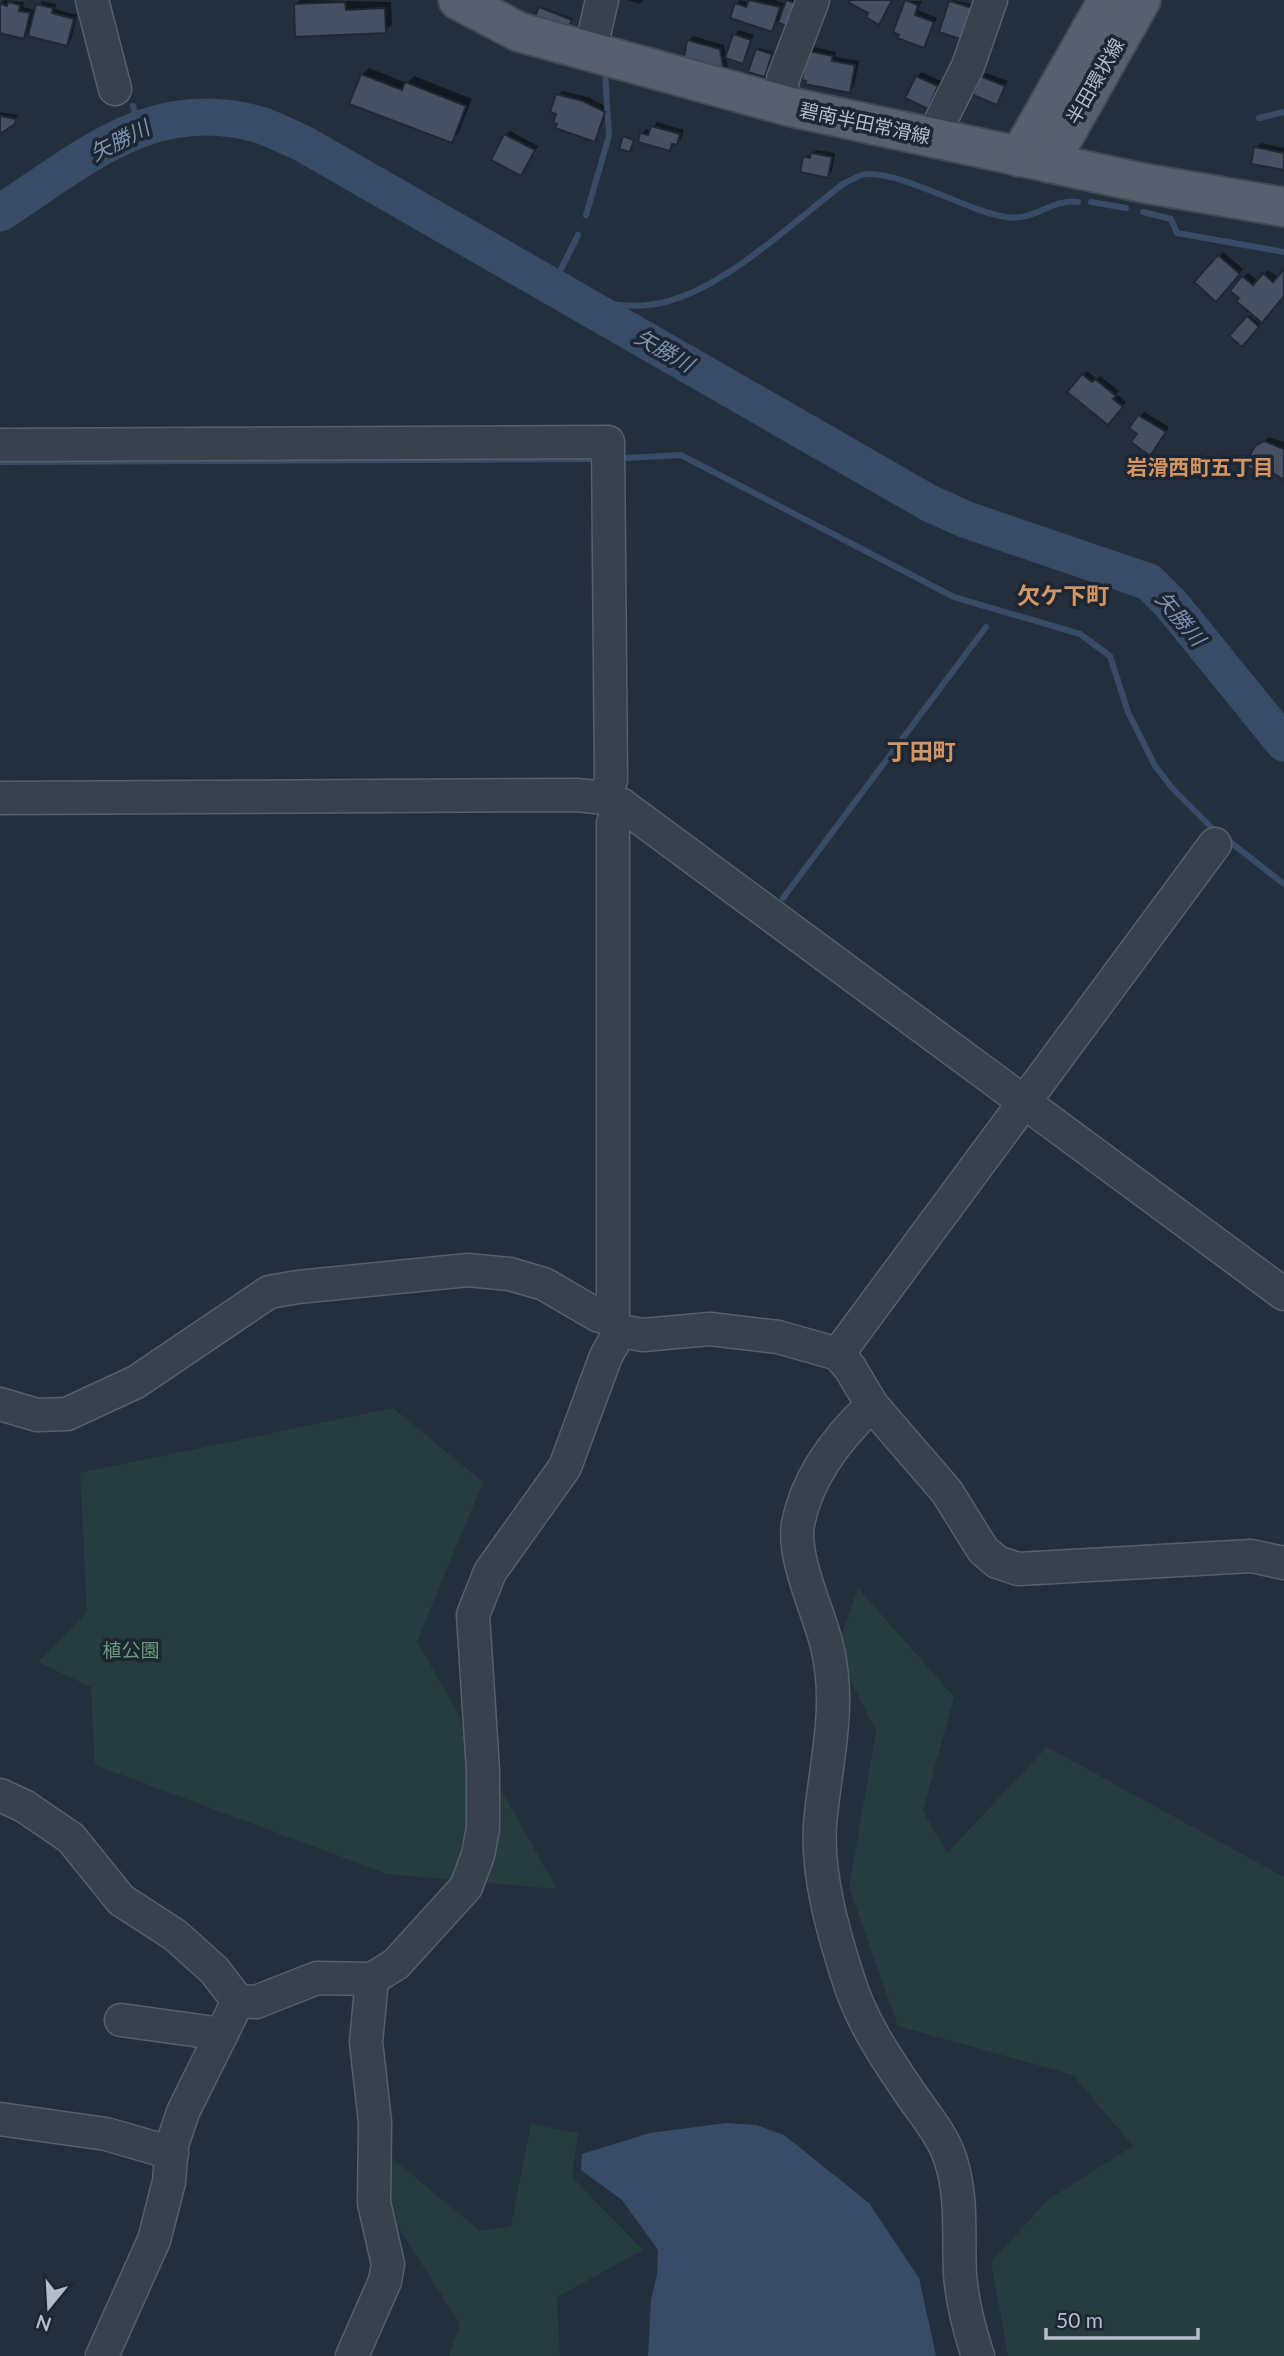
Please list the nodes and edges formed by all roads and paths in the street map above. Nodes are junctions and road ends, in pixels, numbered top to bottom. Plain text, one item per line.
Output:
1 (92, 0) edge
2 (458, 0) edge
3 (602, 0) edge
4 (813, 0) edge
5 (991, 0) edge
6 (1108, 0) edge
7 (1142, 0) edge
8 (590, 52) junction
9 (115, 89) dead end
10 (780, 103) junction
11 (932, 138) junction
12 (1034, 160) junction
13 (1284, 207) edge
14 (0, 445) edge
15 (0, 798) edge
16 (613, 802) junction
17 (1215, 844) dead end
18 (1026, 1101) junction
19 (1284, 1294) edge
20 (617, 1325) junction
21 (838, 1354) junction
22 (0, 1404) edge
23 (872, 1405) junction
24 (1284, 1563) edge
25 (0, 1795) edge
26 (372, 1979) junction
27 (238, 2001) junction
28 (121, 2020) dead end
29 (222, 2034) junction
30 (0, 2119) edge
31 (172, 2153) junction
32 (102, 2356) edge
33 (352, 2356) edge
34 (978, 2356) edge

1 - 9 street
2 - 8 main road, 碧南半田常滑線
3 - 8 street
4 - 10 street
5 - 11 street
6 - 12 main road, 半田環状線
7 - 12 main road, 半田環状線
8 - 10 main road, 碧南半田常滑線
10 - 11 main road, 碧南半田常滑線
11 - 12 main road, 碧南半田常滑線
12 - 13 main road, 碧南半田常滑線
14 - 16 street
15 - 16 street
16 - 18 street
16 - 20 street
17 - 18 street
18 - 19 street
18 - 21 street
20 - 21 street
20 - 22 street
20 - 26 street
21 - 23 street
23 - 24 street
23 - 34 street
25 - 27 street
26 - 27 street
26 - 33 street
27 - 29 street
28 - 29 street
29 - 31 street
30 - 31 street
31 - 32 street

